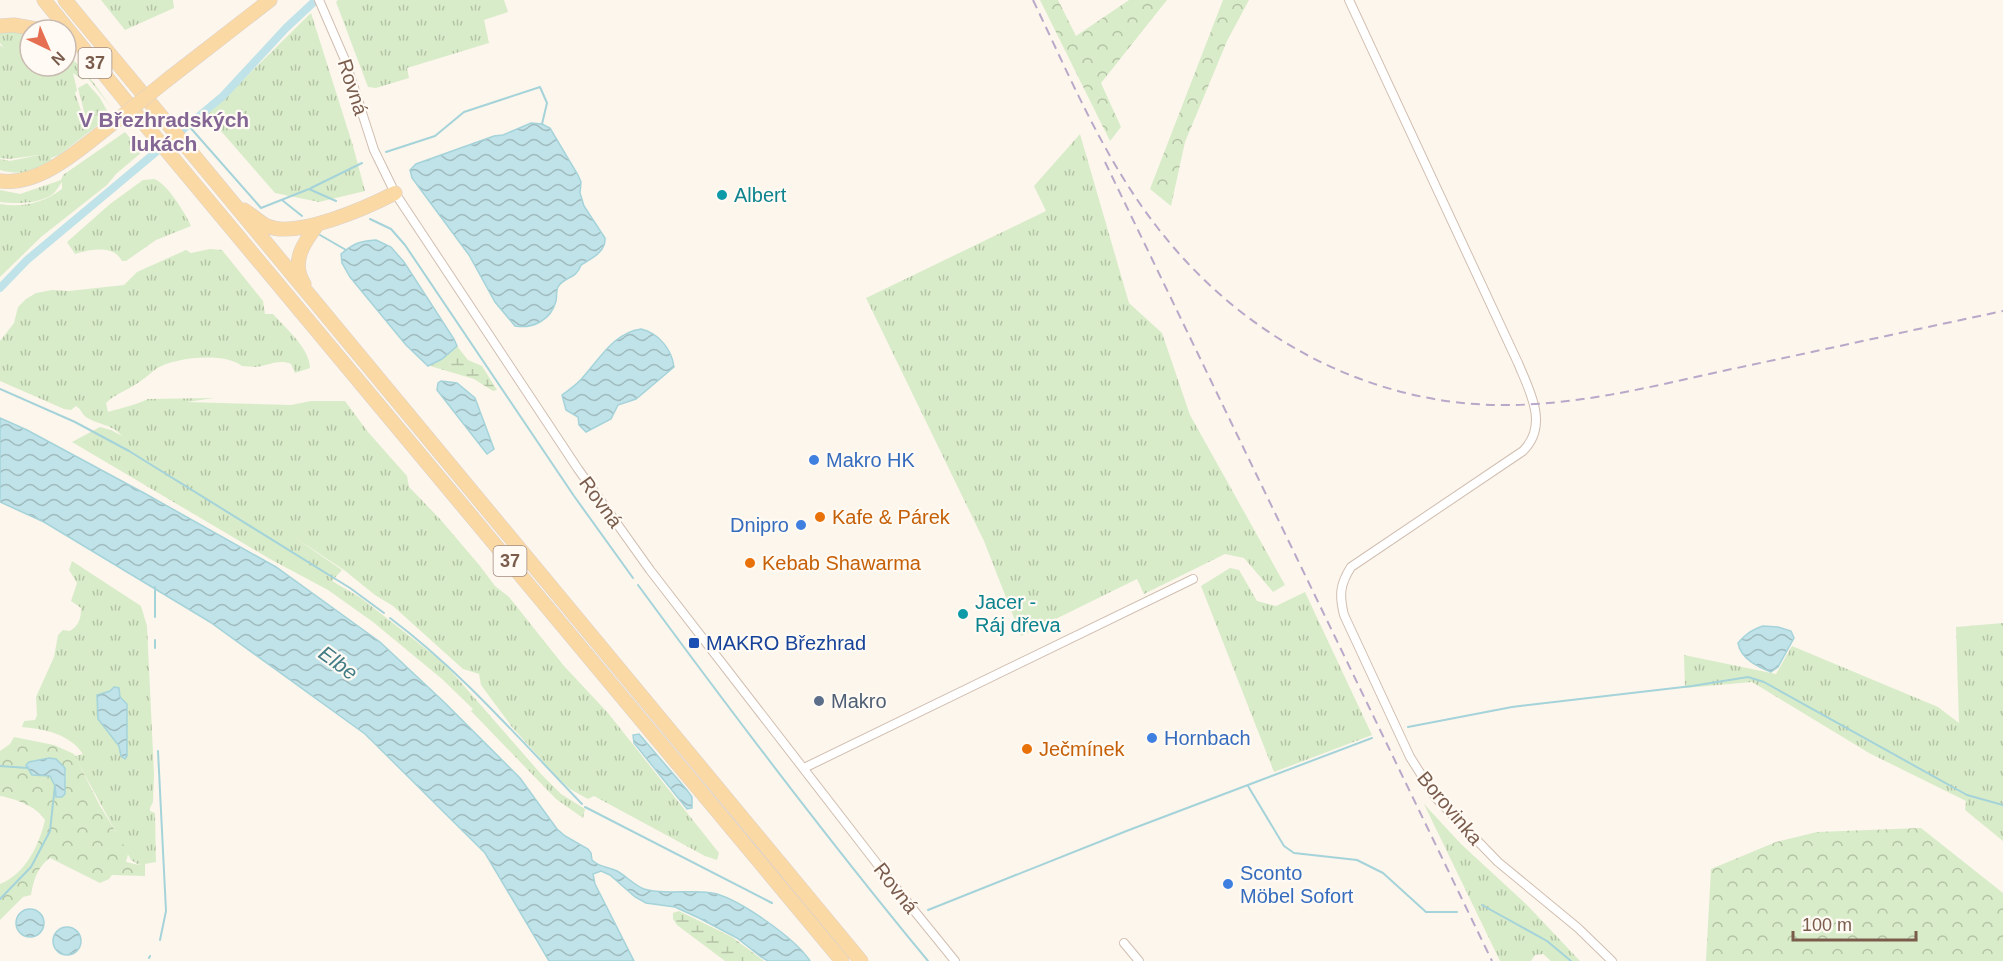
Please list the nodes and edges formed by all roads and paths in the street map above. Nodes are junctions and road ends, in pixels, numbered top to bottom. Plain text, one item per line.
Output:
1 (44, 0) edge
2 (65, 0) edge
3 (270, 0) edge
4 (1349, 0) edge
5 (321, 3) edge
6 (0, 26) edge
7 (18, 26) edge
8 (78, 53) edge
9 (147, 127) junction
10 (0, 181) edge
11 (216, 183) junction
12 (395, 193) junction
13 (316, 227) junction
14 (336, 328) junction
15 (1193, 579) dead end
16 (804, 768) junction
17 (1124, 943) dead end
18 (842, 961) edge
19 (861, 961) edge
20 (955, 961) edge
21 (1139, 961) edge
22 (1612, 961) edge

1 - 9 main road, 37
2 - 11 main road, 37
3 - 10 main road, bridge
4 - 22 street, Borovinka
5 - 12 street, Rovná
6 - 7 main road
8 - 9 main road
9 - 18 main road, 37
11 - 13 main road
11 - 14 main road, 37
12 - 13 main road
12 - 16 street, Rovná
13 - 14 main road
14 - 19 main road, 37
15 - 16 street
16 - 20 street, Rovná
17 - 21 street

